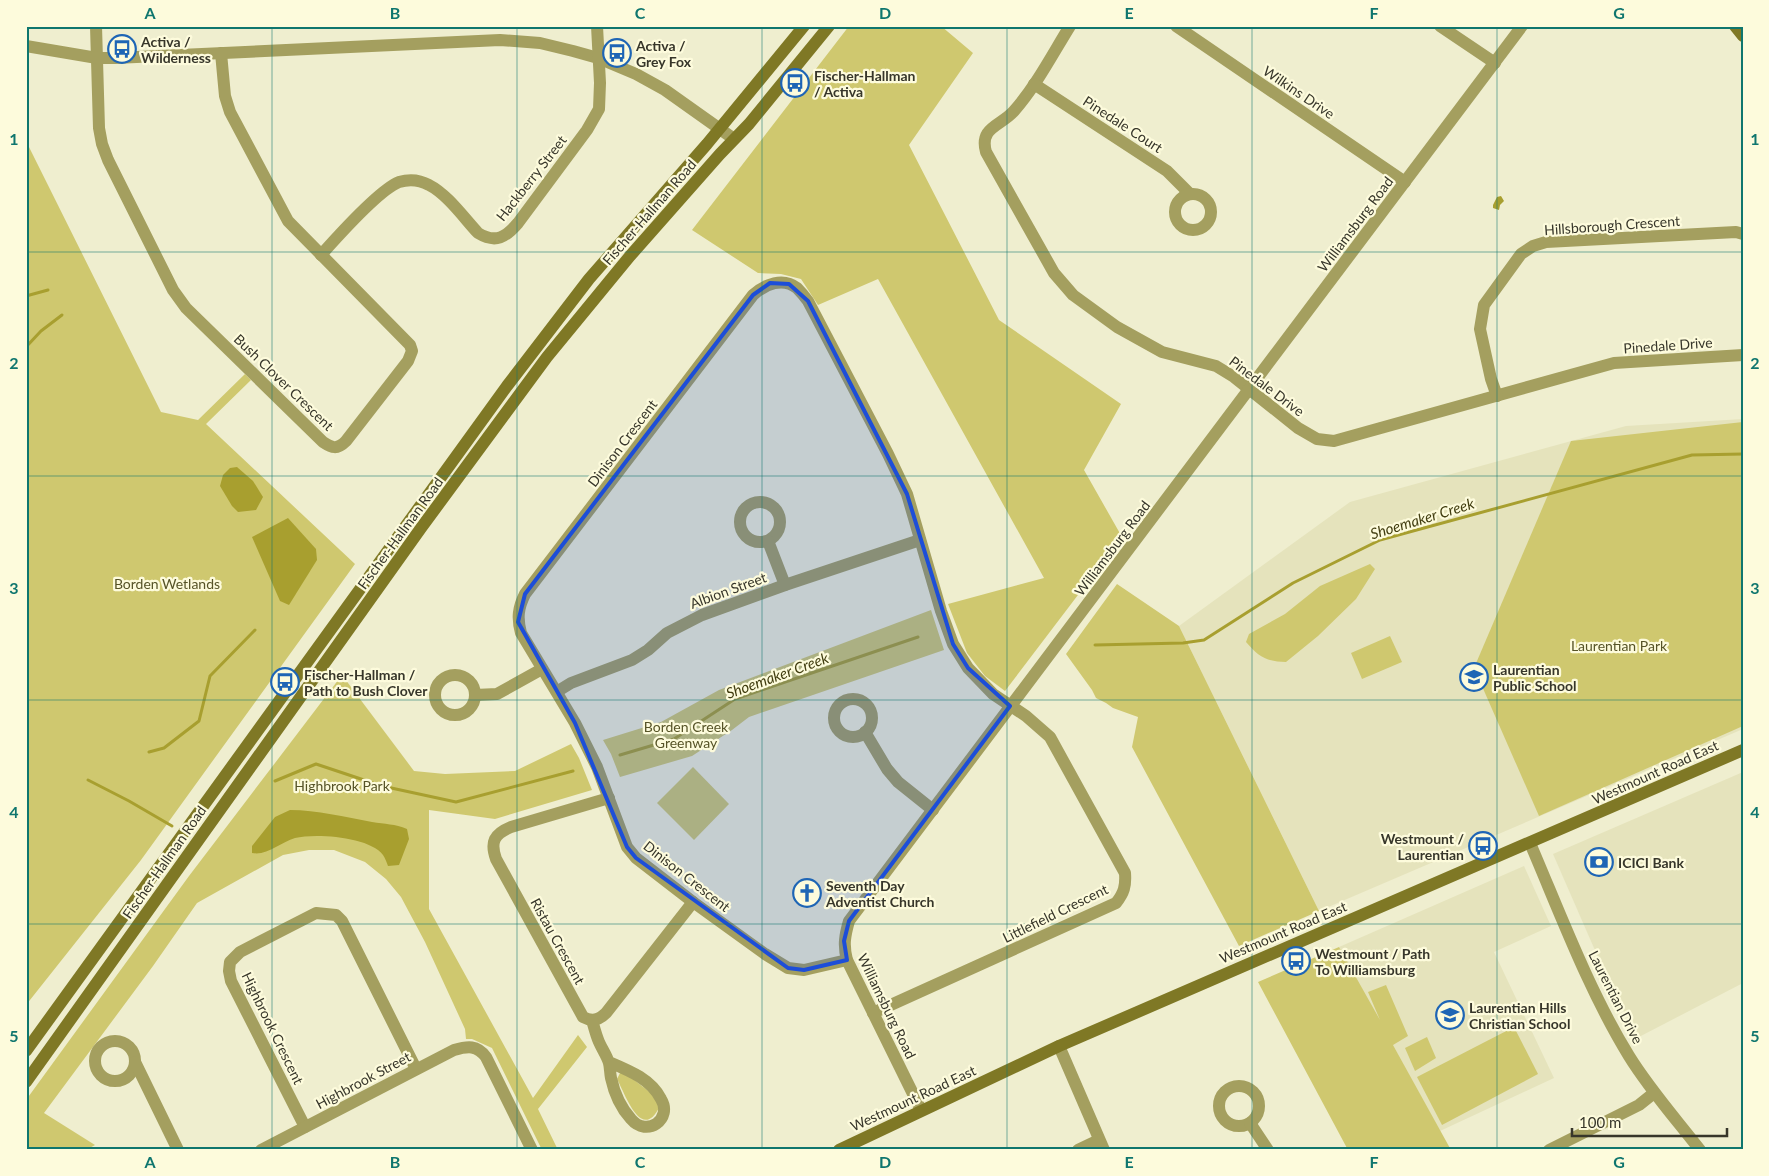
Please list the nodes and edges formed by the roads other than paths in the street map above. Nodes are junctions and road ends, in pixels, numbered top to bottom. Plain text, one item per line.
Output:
1 (96, 26) edge
2 (597, 26) edge
3 (804, 26) edge
4 (829, 26) edge
5 (1070, 26) edge
6 (1176, 26) edge
7 (1440, 26) edge
8 (1522, 26) edge
9 (1736, 26) edge
10 (1743, 36) edge
11 (26, 46) edge
12 (222, 53) junction
13 (97, 58) junction
14 (598, 58) junction
15 (1495, 63) junction
16 (1034, 84) junction
17 (719, 129) junction
18 (734, 139) junction
19 (1405, 182) junction
20 (1190, 194) dead end
21 (1743, 234) edge
22 (321, 255) junction
23 (1743, 355) edge
24 (1250, 390) junction
25 (1497, 396) junction
26 (920, 540) junction
27 (768, 541) dead end
28 (785, 585) junction
29 (542, 669) junction
30 (558, 691) junction
31 (475, 695) dead end
32 (1010, 706) junction
33 (865, 732) dead end
34 (1743, 750) edge
35 (609, 798) junction
36 (933, 810) junction
37 (1530, 843) junction
38 (693, 902) junction
39 (847, 960) junction
40 (873, 1013) junction
41 (592, 1020) junction
42 (1058, 1046) junction
43 (26, 1052) edge
44 (135, 1062) dead end
45 (609, 1062) junction
46 (416, 1069) junction
47 (26, 1082) edge
48 (1654, 1093) junction
49 (921, 1110) junction
50 (1250, 1123) dead end
51 (305, 1127) junction
52 (1101, 1145) edge
53 (178, 1150) edge
54 (261, 1150) edge
55 (532, 1150) edge
56 (838, 1150) edge
57 (1078, 1150) edge
58 (1268, 1150) edge
59 (1549, 1150) edge
60 (1700, 1150) edge

1 - 13 street
2 - 14 street
3 - 17 main road, Fischer-Hallman Road
4 - 18 main road, Fischer-Hallman Road
5 - 16 street, Pinedale Drive
6 - 19 street, Wilkins Drive
7 - 15 street
8 - 15 street, Williamsburg Road
9 - 10 main road
11 - 13 street
12 - 13 street
12 - 14 street
12 - 22 street, Bush Clover Crescent
13 - 22 street, Bush Clover Crescent
14 - 17 street
14 - 22 street, Hackberry Street
15 - 19 street, Williamsburg Road
16 - 20 street, Pinedale Court
16 - 24 street, Pinedale Drive
17 - 18 street
17 - 43 main road, Fischer-Hallman Road
18 - 47 main road, Fischer-Hallman Road
19 - 24 street, Williamsburg Road
21 - 25 street, Hillsborough Crescent
23 - 25 street, Pinedale Drive
24 - 25 street, Pinedale Drive
24 - 32 street, Williamsburg Road
26 - 28 street, Albion Street
26 - 29 street, Dinison Crescent
26 - 32 street, Dinison Crescent
27 - 28 street
28 - 30 street, Albion Street
29 - 30 street, Dinison Crescent
29 - 31 street
30 - 35 street, Dinison Crescent
32 - 36 street, Williamsburg Road
32 - 40 street, Littlefield Crescent
33 - 36 street
34 - 37 main road, Westmount Road East
35 - 38 street, Dinison Crescent
35 - 41 street, Ristau Crescent
36 - 39 street, Williamsburg Road
37 - 42 main road, Westmount Road East
37 - 48 street, Laurentian Drive
38 - 39 street, Dinison Crescent
38 - 41 street
39 - 40 street, Williamsburg Road
40 - 49 street, Williamsburg Road
41 - 45 street
42 - 49 main road, Westmount Road East
42 - 52 street
44 - 53 street
45 - 45 street
46 - 51 street, Highbrook Street
46 - 51 street, Highbrook Crescent
46 - 55 street, Highbrook Street
48 - 59 street
48 - 60 street, Laurentian Drive
49 - 56 main road, Westmount Road East
50 - 58 street
51 - 54 street, Highbrook Street
52 - 57 street

